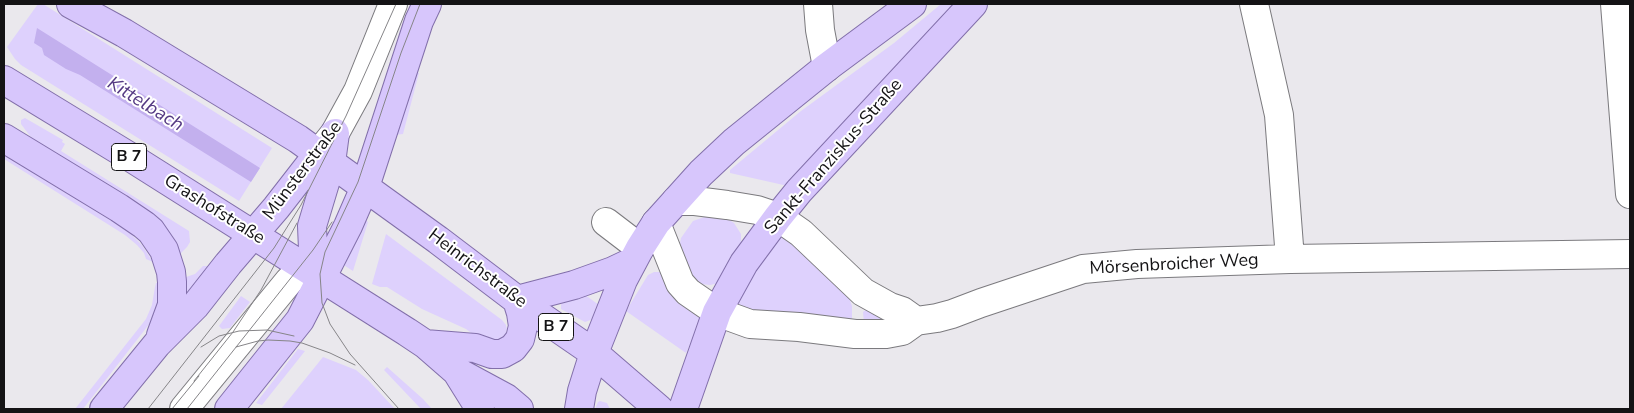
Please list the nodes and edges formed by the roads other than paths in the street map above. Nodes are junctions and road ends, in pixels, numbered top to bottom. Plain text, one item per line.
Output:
1 (71, 4) edge
2 (95, 4) edge
3 (393, 4) edge
4 (427, 4) edge
5 (818, 4) edge
6 (912, 4) edge
7 (973, 4) edge
8 (1254, 4) edge
9 (1615, 4) edge
10 (124, 32) junction
11 (827, 67) junction
12 (4, 80) edge
13 (4, 138) edge
14 (324, 158) junction
15 (364, 187) junction
16 (1630, 194) edge
17 (676, 201) junction
18 (778, 217) junction
19 (606, 222) dead end
20 (656, 223) junction
21 (253, 235) junction
22 (1630, 254) edge
23 (636, 255) junction
24 (1290, 259) junction
25 (313, 267) junction
26 (862, 292) junction
27 (517, 300) junction
28 (717, 312) junction
29 (916, 321) junction
30 (750, 324) junction
31 (853, 341) junction
32 (157, 344) junction
33 (425, 344) junction
34 (594, 353) junction
35 (696, 369) junction
36 (456, 371) junction
37 (617, 373) junction
38 (237, 406) edge
39 (104, 409) edge
40 (184, 409) edge
41 (480, 409) edge
42 (519, 409) edge
43 (579, 409) edge
44 (635, 409) edge
45 (659, 409) edge
46 (683, 409) edge

1 - 10 main road, B 7
2 - 10 main road
3 - 14 street, Münsterstraße
4 - 15 main road
5 - 11 street
6 - 11 main road
7 - 18 main road, Sankt-Franziskus-Straße
8 - 24 street
9 - 16 street
10 - 14 main road, B 7
11 - 17 main road
12 - 21 main road, Grashofstraße / B 7
13 - 32 main road
14 - 15 main road, B 7
14 - 21 main road, Münsterstraße
14 - 25 main road
15 - 25 main road
15 - 27 main road, Heinrichstraße / B 7
17 - 18 street
17 - 20 main road
18 - 26 street
18 - 28 main road, Sankt-Franziskus-Straße
19 - 23 street
20 - 23 main road
20 - 28 street, Mörsenbroicher Weg
21 - 25 main road, Grashofstraße / B 7
21 - 32 main road, Münsterstraße
22 - 24 street, Mörsenbroicher Weg
23 - 27 main road
23 - 34 main road
24 - 29 street, Mörsenbroicher Weg
25 - 33 main road, B 7
25 - 38 main road
25 - 40 street
26 - 29 street
26 - 31 street
27 - 33 main road
27 - 34 main road, Heinrichstraße / B 7
28 - 30 street, Mörsenbroicher Weg
28 - 35 main road, Sankt-Franziskus-Straße
29 - 31 street, Mörsenbroicher Weg
30 - 31 street, Mörsenbroicher Weg
30 - 35 street, Mörsenbroicher Weg
32 - 39 main road, Münsterstraße
33 - 36 main road, B 7
34 - 37 main road, Heinrichstraße / B 7
34 - 43 main road
35 - 46 main road, Sankt-Franziskus-Straße
36 - 41 main road
36 - 42 main road, B 7
37 - 44 main road
37 - 45 main road, Heinrichstraße / B 7

